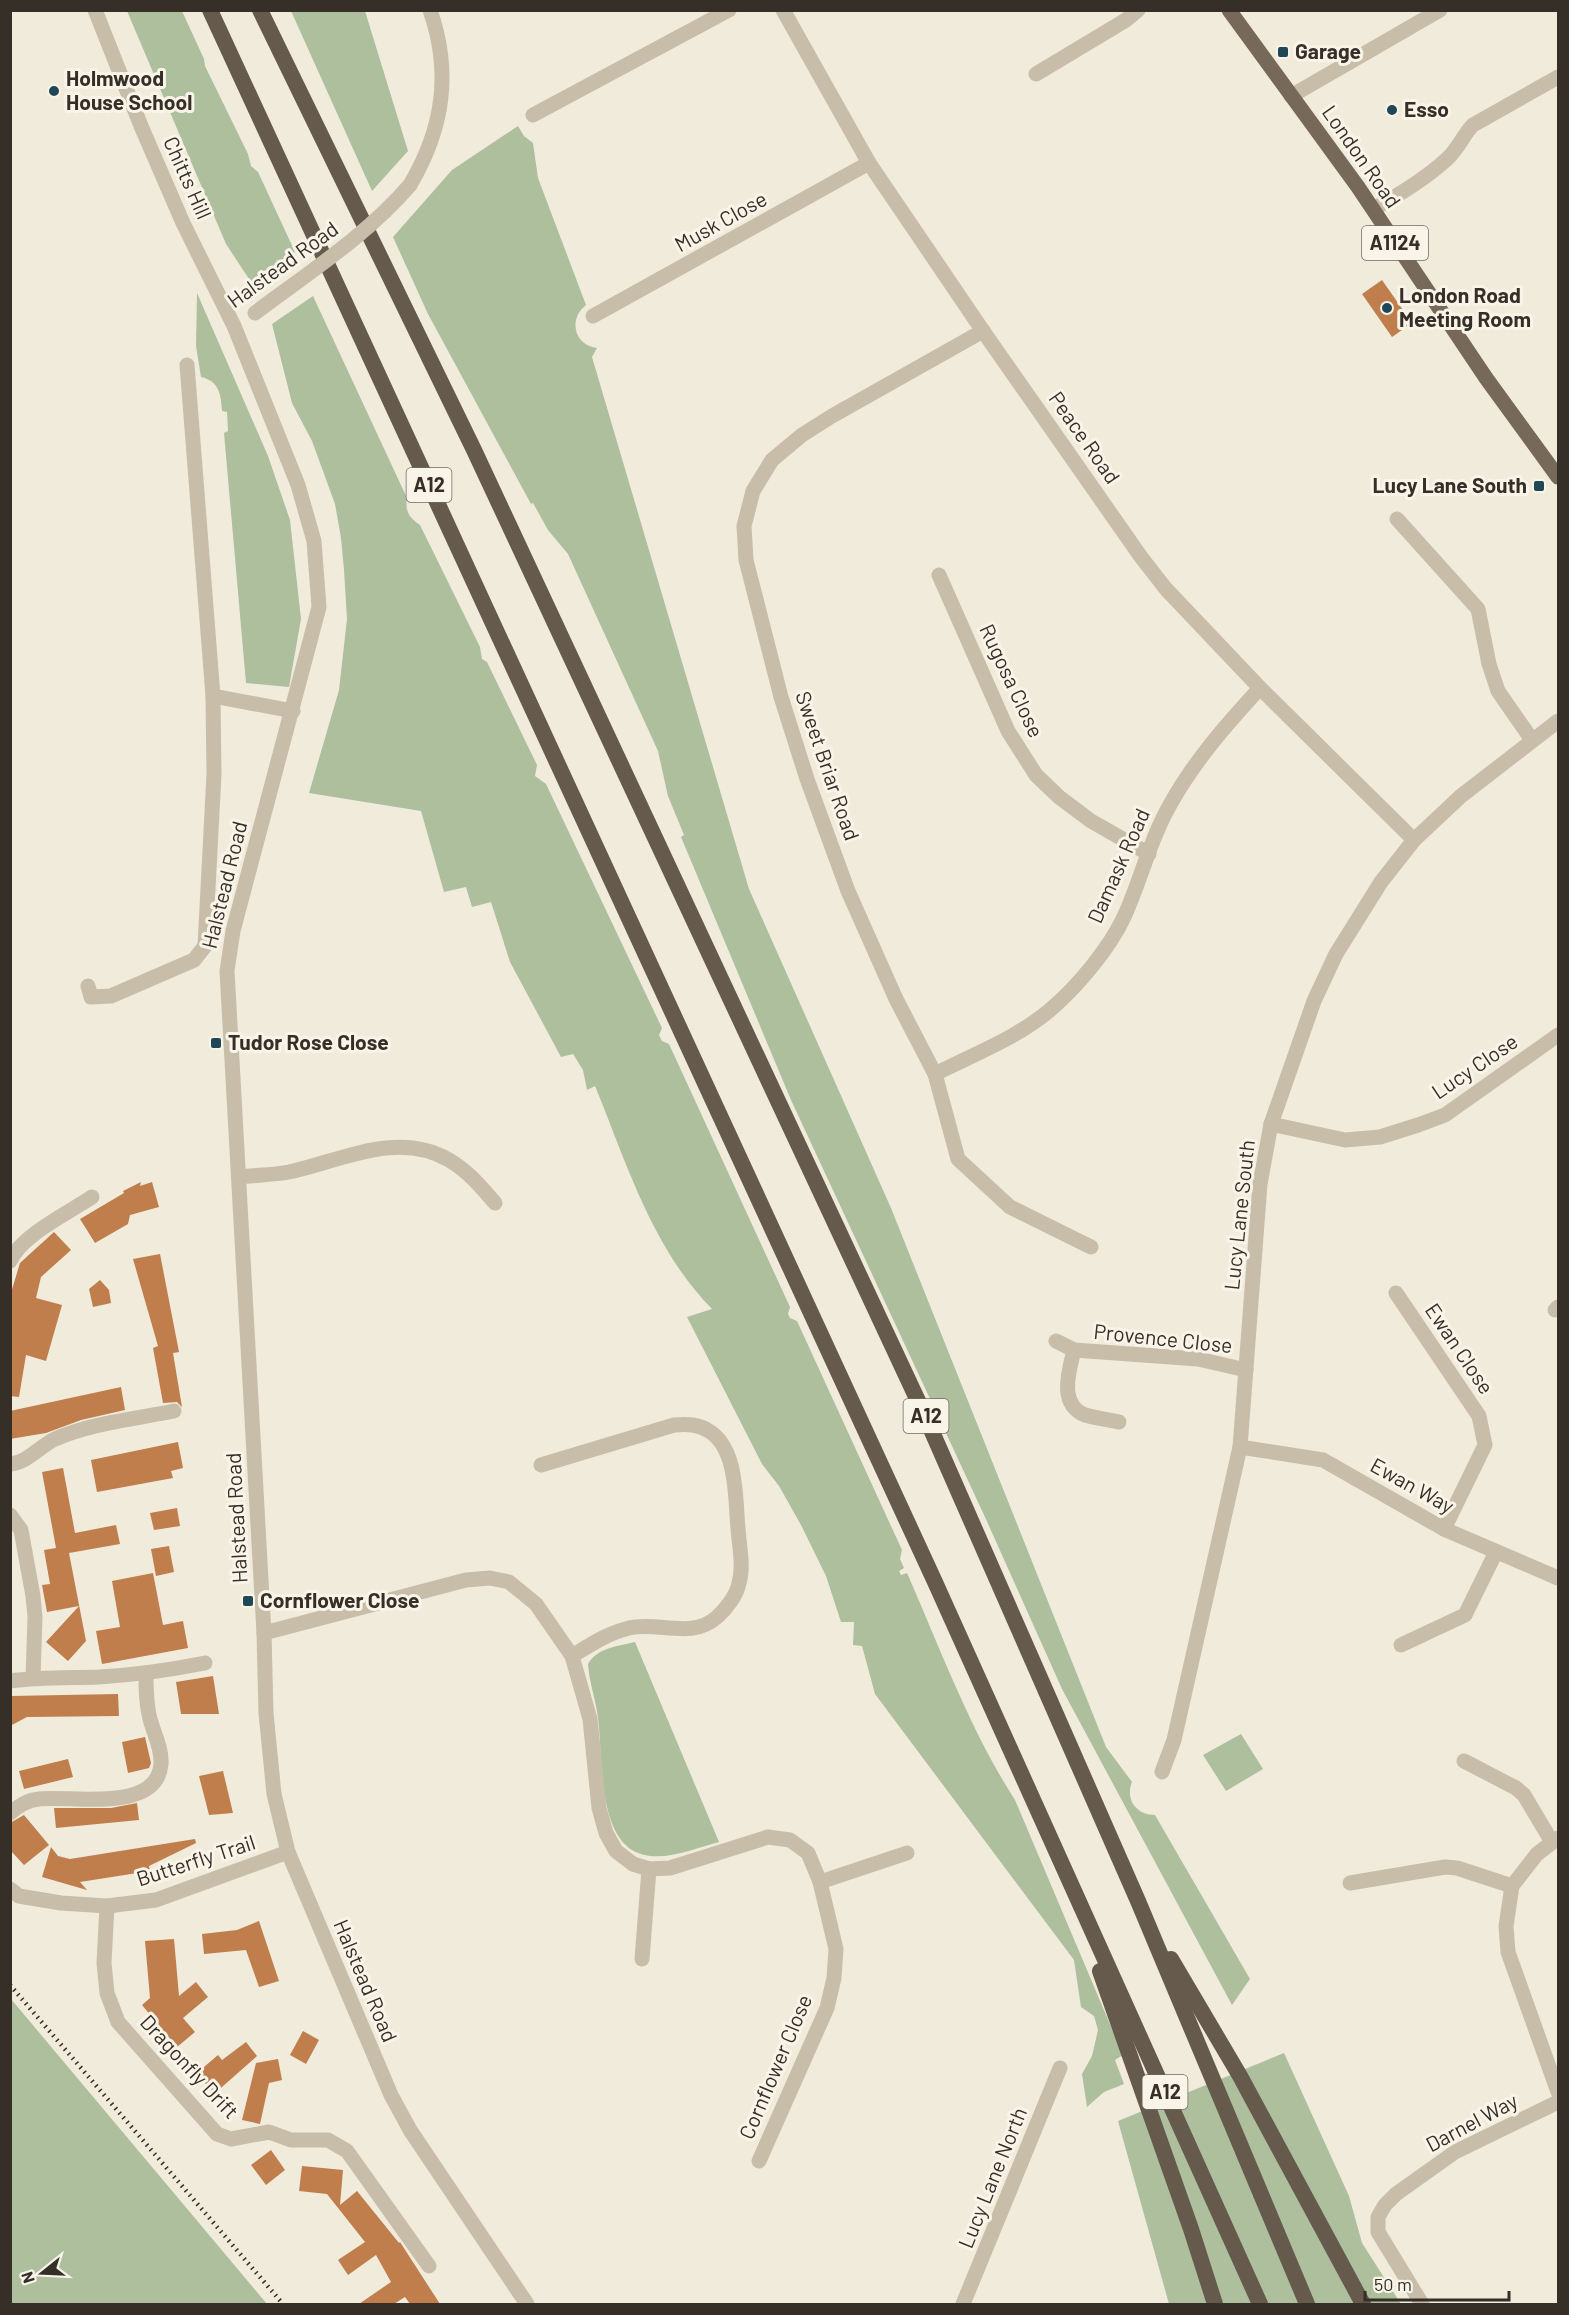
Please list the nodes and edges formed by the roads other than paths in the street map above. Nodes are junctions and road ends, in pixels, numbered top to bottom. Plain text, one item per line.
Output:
1 (95, 10) edge
2 (210, 10) edge
3 (260, 10) edge
4 (430, 10) edge
5 (729, 10) edge
6 (783, 10) edge
7 (1138, 10) edge
8 (1229, 10) edge
9 (1440, 10) edge
10 (1036, 74) dead end
11 (1558, 77) edge
12 (1291, 96) junction
13 (533, 115) dead end
14 (869, 163) junction
15 (1372, 209) junction
16 (593, 316) dead end
17 (234, 326) junction
18 (983, 331) junction
19 (187, 365) dead end
20 (1558, 477) edge
21 (1397, 519) dead end
22 (939, 575) dead end
23 (1260, 688) junction
24 (213, 696) junction
25 (292, 711) junction
26 (1558, 721) edge
27 (1533, 740) junction
28 (1414, 840) junction
29 (1149, 854) junction
30 (87, 986) dead end
31 (1558, 1035) edge
32 (935, 1074) junction
33 (1271, 1124) junction
34 (239, 1177) junction
35 (92, 1197) dead end
36 (495, 1203) dead end
37 (1091, 1247) dead end
38 (10, 1262) edge
39 (1396, 1293) dead end
40 (1056, 1341) dead end
41 (1074, 1350) junction
42 (1246, 1370) junction
43 (174, 1411) dead end
44 (1119, 1422) dead end
45 (1240, 1447) junction
46 (10, 1464) edge
47 (541, 1465) dead end
48 (10, 1515) edge
49 (1444, 1529) junction
50 (18, 1549) edge
51 (1496, 1552) junction
52 (1558, 1578) edge
53 (264, 1633) junction
54 (1401, 1645) dead end
55 (572, 1656) junction
56 (205, 1663) dead end
57 (146, 1673) junction
58 (33, 1678) junction
59 (10, 1681) edge
60 (1464, 1761) dead end
61 (1162, 1773) dead end
62 (10, 1814) edge
63 (1555, 1840) edge
64 (288, 1852) junction
65 (907, 1853) dead end
66 (649, 1869) junction
67 (1069, 1879) junction
68 (820, 1882) junction
69 (1350, 1883) dead end
70 (1512, 1886) junction
71 (10, 1889) edge
72 (1138, 1901) junction
73 (107, 1906) junction
74 (642, 1959) dead end
75 (1060, 2068) dead end
76 (1558, 2092) edge
77 (1558, 2102) edge
78 (759, 2161) dead end
79 (429, 2266) dead end
80 (527, 2304) edge
81 (963, 2304) edge
82 (1215, 2304) edge
83 (1260, 2304) edge
84 (1307, 2304) edge
85 (1363, 2304) edge
86 (1422, 2304) edge

1 - 17 street, Chitts Hill
2 - 67 highway, A12
3 - 72 highway, A12
4 - 17 street, Halstead Road, bridge
5 - 13 street
6 - 14 street, Peace Road
7 - 10 street
8 - 12 main road, London Road / A1124
9 - 12 street
11 - 15 street
12 - 15 main road, London Road / A1124
14 - 16 street, Musk Close
14 - 18 street, Peace Road
15 - 20 main road, London Road / A1124
17 - 25 street, Halstead Road
18 - 23 street, Peace Road
18 - 32 street, Sweet Briar Road
19 - 24 street, Halstead Road
21 - 27 street
22 - 29 street, Rugosa Close
23 - 28 street, Peace Road
23 - 29 street, Damask Road
24 - 25 street
24 - 30 street, Halstead Road
25 - 34 street, Halstead Road
26 - 27 street, Lucy Lane South
27 - 28 street, Lucy Lane South
28 - 33 street, Lucy Lane South
29 - 32 street, Damask Road
31 - 33 street, Lucy Close
32 - 37 street, Sweet Briar Road
33 - 42 street, Lucy Lane South
34 - 36 street
34 - 53 street, Halstead Road
35 - 38 street
39 - 49 street, Ewan Close
40 - 41 street
41 - 42 street, Provence Close
41 - 44 street, Provence Close
42 - 45 street, Lucy Lane South
43 - 46 street
45 - 49 street, Ewan Way
45 - 61 street, Lucy Lane South
47 - 55 street
48 - 50 street
49 - 51 street, Ewan Way
50 - 58 street
51 - 52 street, Ewan Way
51 - 54 street
53 - 55 street
53 - 64 street, Halstead Road
55 - 66 street
56 - 57 street
57 - 58 street
57 - 62 street
58 - 59 street
60 - 63 street
63 - 70 street
64 - 73 street, Butterfly Trail
64 - 80 street, Halstead Road
65 - 68 street
66 - 68 street, Cornflower Close
66 - 74 street
67 - 82 highway, A12
67 - 83 highway, A12
68 - 78 street, Cornflower Close
69 - 70 street
70 - 76 street
71 - 73 street, Butterfly Trail
72 - 84 highway, A12
72 - 85 highway, A12
73 - 79 street, Dragonfly Drift
75 - 81 street, Lucy Lane North
77 - 86 street, Darnel Way

